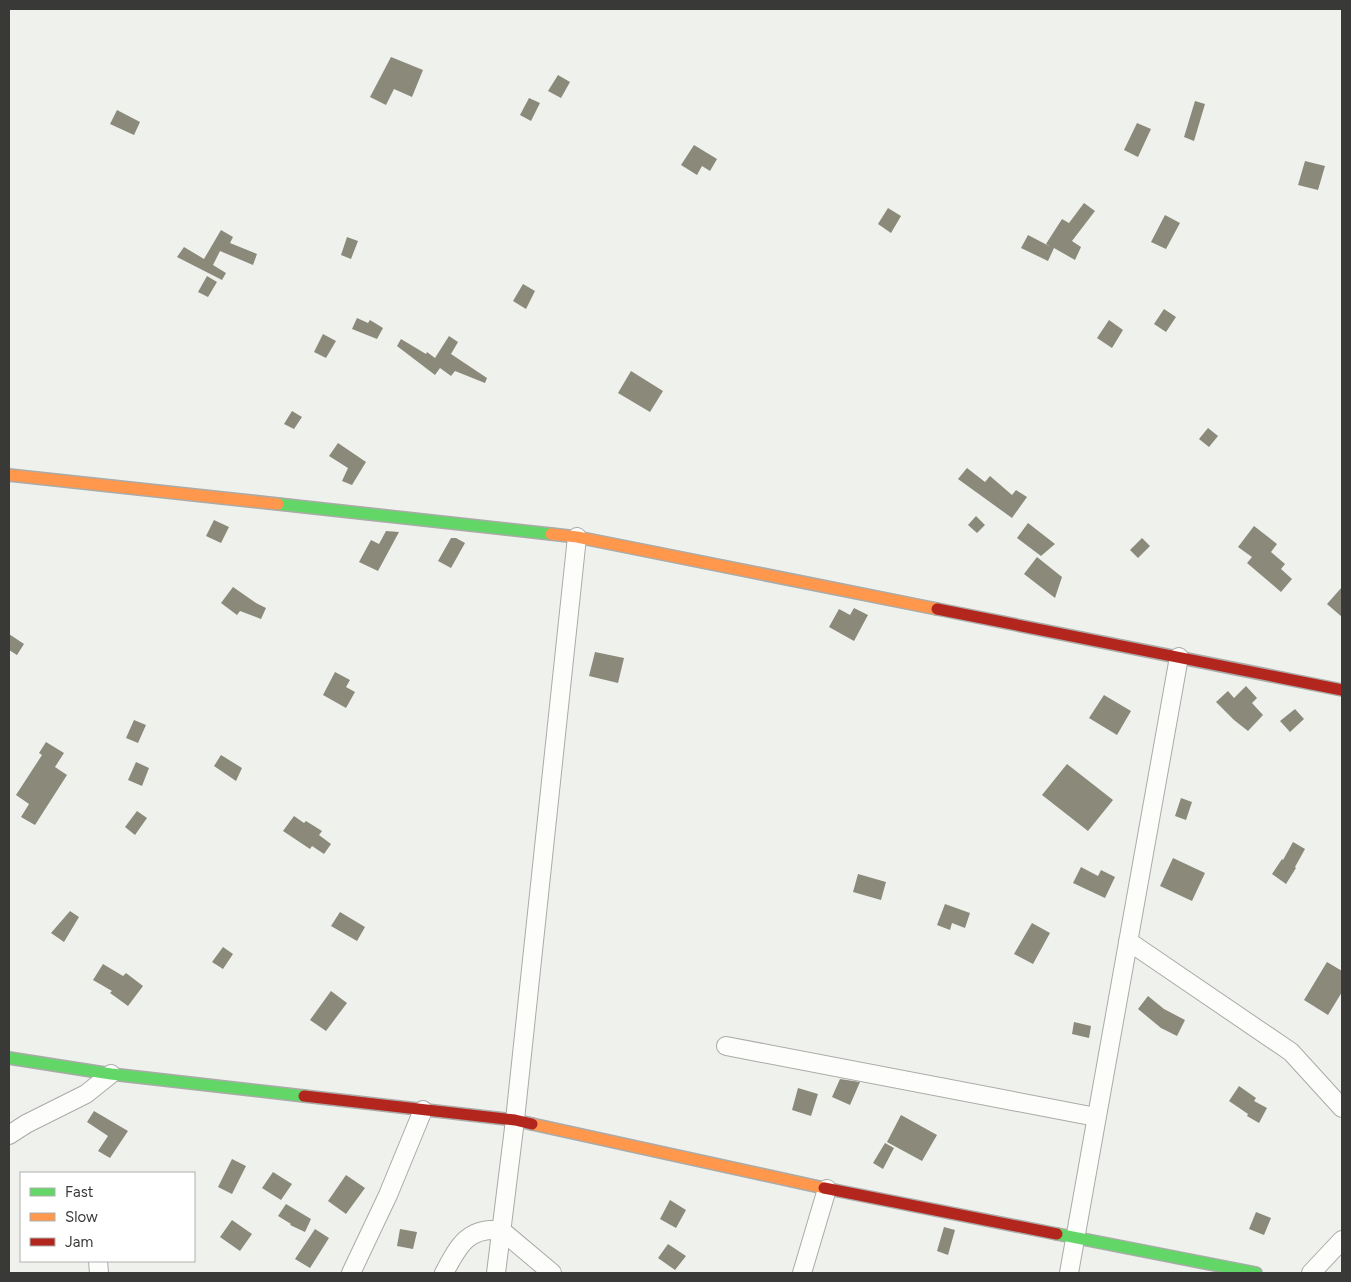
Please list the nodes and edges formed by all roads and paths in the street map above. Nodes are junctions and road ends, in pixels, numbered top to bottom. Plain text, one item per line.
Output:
1 (9, 475) edge
2 (577, 537) junction
3 (1178, 657) junction
4 (1342, 690) edge
5 (1128, 941) junction
6 (726, 1046) dead end
7 (9, 1058) edge
8 (111, 1074) junction
9 (1342, 1108) edge
10 (424, 1110) junction
11 (1096, 1117) junction
12 (515, 1120) junction
13 (9, 1135) edge
14 (828, 1189) junction
15 (501, 1230) junction
16 (1075, 1238) junction
17 (1342, 1240) edge
18 (350, 1273) edge
19 (444, 1273) edge
20 (496, 1273) edge
21 (552, 1273) edge
22 (802, 1273) edge
23 (1069, 1273) edge
24 (1256, 1273) edge
25 (1311, 1273) edge

1 - 2 street
2 - 3 street
2 - 12 street
3 - 4 street
3 - 5 street
5 - 9 street
5 - 11 street
6 - 11 street
7 - 8 street
8 - 10 street
8 - 13 street
10 - 12 street
10 - 18 street
11 - 16 street
12 - 14 street
12 - 15 street
14 - 16 street
14 - 22 street
15 - 19 street
15 - 20 street
15 - 21 street
16 - 23 street
16 - 24 street
17 - 25 street

